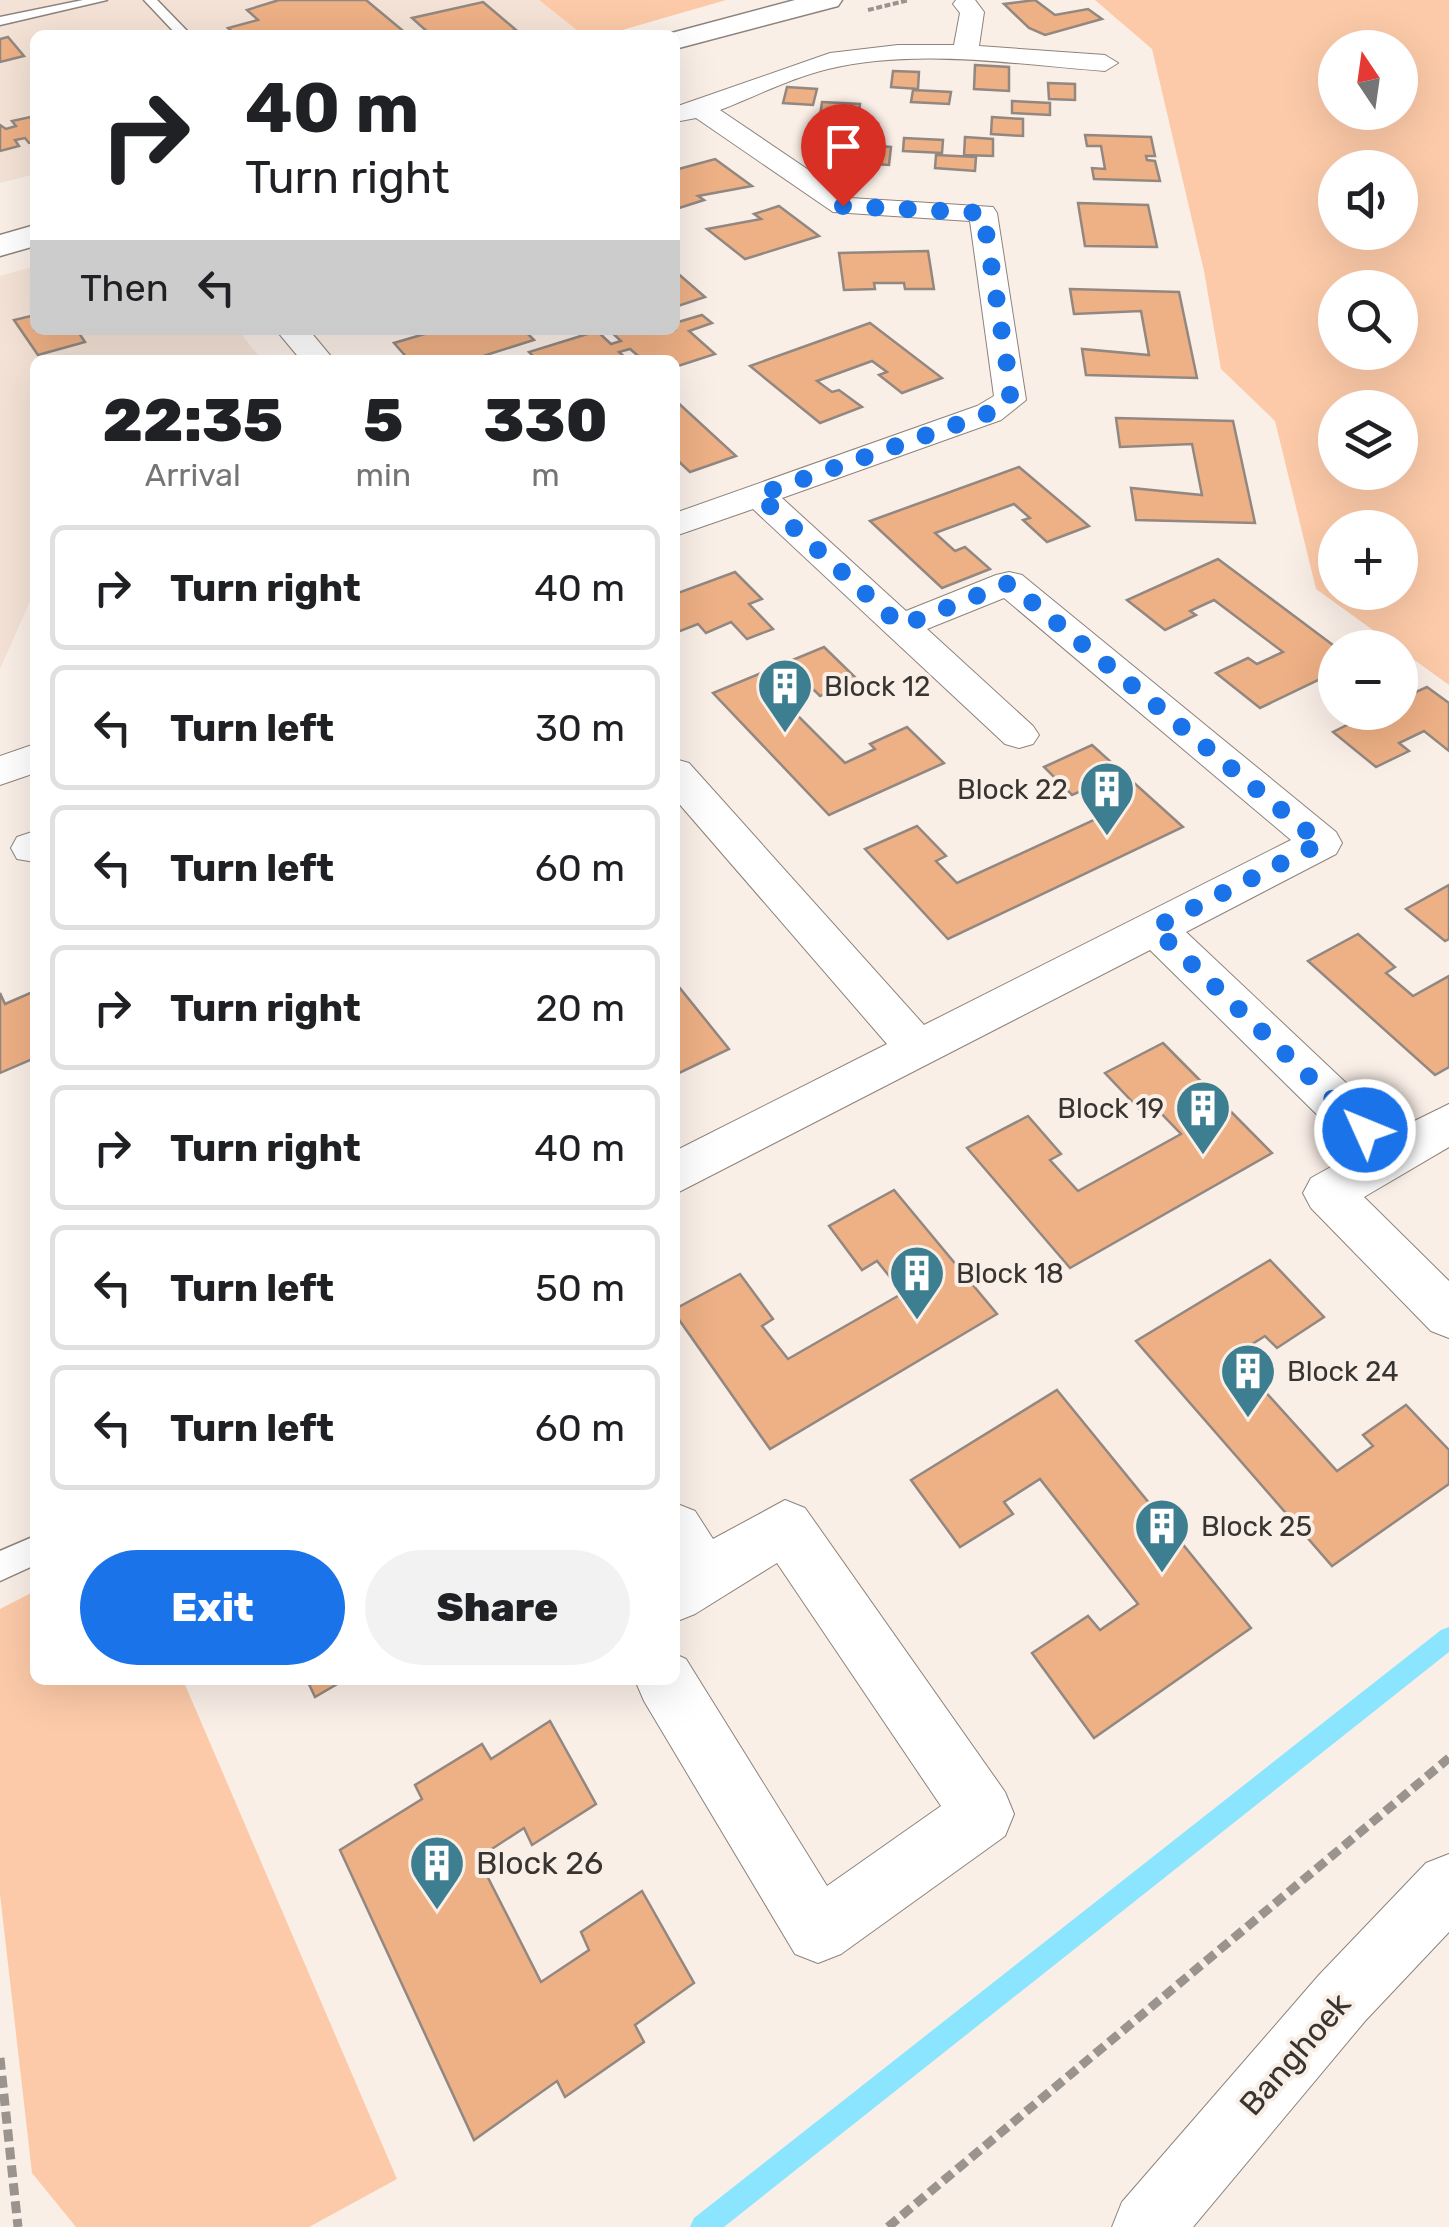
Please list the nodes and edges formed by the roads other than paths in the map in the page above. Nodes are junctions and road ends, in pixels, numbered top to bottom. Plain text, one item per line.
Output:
1 (101, 0) edge
2 (150, 0) edge
3 (828, 0) edge
4 (965, 4) dead end
5 (0, 21) edge
6 (179, 30) edge
7 (680, 39) edge
8 (965, 54) junction
9 (1105, 63) dead end
10 (688, 112) edge
11 (30, 237) edge
12 (0, 246) edge
13 (296, 335) edge
14 (314, 355) edge
15 (758, 495) junction
16 (680, 523) edge
17 (901, 626) junction
18 (1019, 735) dead end
19 (30, 744) edge
20 (0, 753) edge
21 (30, 760) edge
22 (0, 772) edge
23 (680, 779) edge
24 (1154, 928) junction
25 (918, 1049) junction
26 (1449, 1123) edge
27 (1392, 1156) junction
28 (680, 1171) edge
29 (1449, 1315) edge
30 (30, 1552) edge
31 (0, 1566) edge
32 (685, 1567) edge
33 (668, 1685) edge
34 (1449, 1886) edge
35 (1147, 2227) edge

1 - 5 lane
2 - 6 lane
3 - 7 street
4 - 8 street
8 - 9 street
8 - 10 street
10 - 15 street
11 - 12 street
13 - 14 street
15 - 16 street
15 - 17 street
17 - 18 street
17 - 24 street
19 - 20 street
21 - 22 street
23 - 25 street
24 - 25 street
24 - 27 street
25 - 28 street
26 - 27 street
27 - 29 street
30 - 31 lane
32 - 33 street
34 - 35 street, Banghoek

